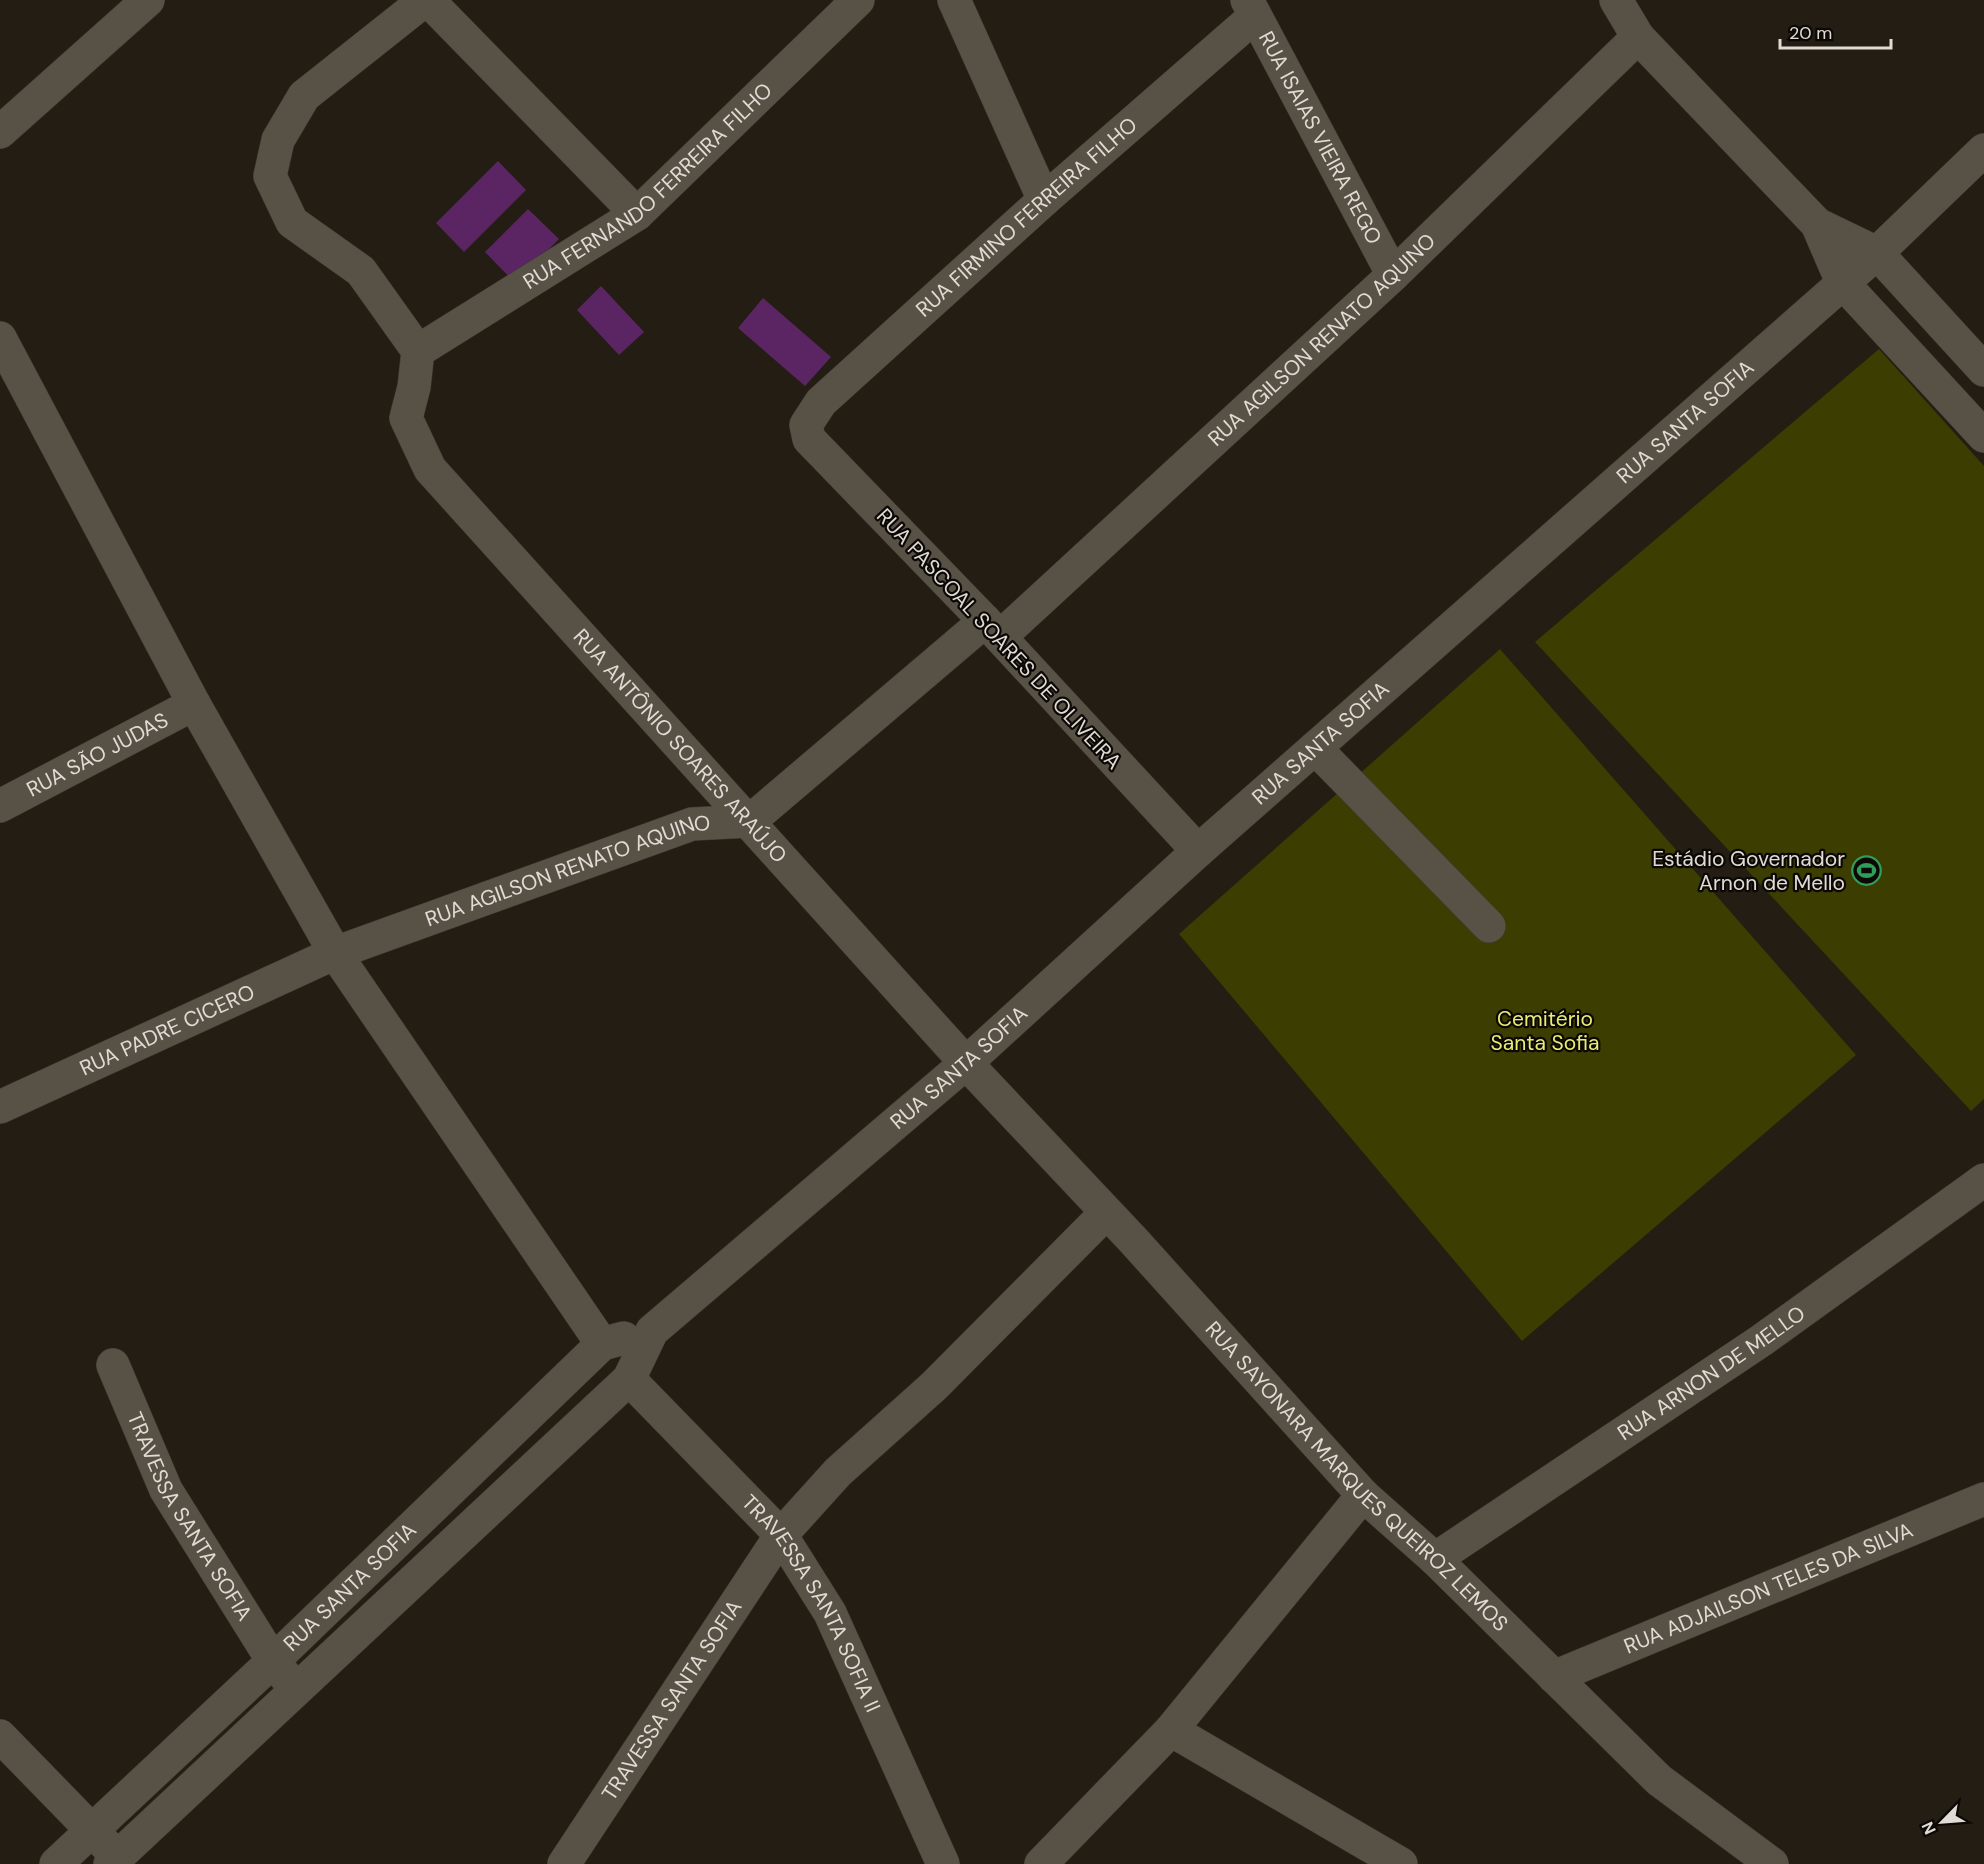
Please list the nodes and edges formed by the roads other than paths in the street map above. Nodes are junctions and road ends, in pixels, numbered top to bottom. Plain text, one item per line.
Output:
1 (148, 0) edge
2 (427, 0) edge
3 (858, 0) edge
4 (954, 0) edge
5 (1616, 0) edge
6 (1250, 8) edge
7 (1638, 37) junction
8 (0, 132) edge
9 (1984, 150) edge
10 (1044, 200) junction
11 (637, 214) junction
12 (1817, 224) junction
13 (1877, 253) junction
14 (1393, 275) junction
15 (1842, 282) junction
16 (0, 338) edge
17 (418, 351) junction
18 (1984, 370) edge
19 (806, 425) joint
20 (1984, 436) edge
21 (992, 629) junction
22 (194, 704) junction
23 (1315, 748) junction
24 (0, 806) edge
25 (750, 821) junction
26 (1198, 850) junction
27 (1489, 926) dead end
28 (335, 953) junction
29 (966, 1063) junction
30 (0, 1107) edge
31 (1984, 1180) edge
32 (1106, 1213) junction
33 (652, 1331) junction
34 (602, 1344) junction
35 (112, 1365) dead end
36 (629, 1379) junction
37 (1363, 1495) junction
38 (1984, 1499) edge
39 (781, 1535) junction
40 (1435, 1559) junction
41 (273, 1661) junction
42 (1554, 1677) junction
43 (297, 1690) junction
44 (1171, 1730) junction
45 (0, 1736) edge
46 (92, 1831) junction
47 (113, 1860) edge
48 (56, 1864) edge
49 (564, 1864) edge
50 (943, 1864) edge
51 (1041, 1864) edge
52 (1401, 1864) edge
53 (1772, 1864) edge

1 - 8 street
2 - 11 street
2 - 17 street
3 - 11 street, RUA FERNANDO FERREIRA FILHO
4 - 10 street
5 - 7 street
6 - 10 street, RUA FIRMINO FERREIRA FILHO
6 - 14 street, RUA ISAIAS VIEIRA REGO
7 - 12 street
7 - 14 street, RUA AGILSON RENATO AQUINO
9 - 13 street, RUA SANTA SOFIA
10 - 19 street, RUA FIRMINO FERREIRA FILHO
11 - 17 street, RUA FERNANDO FERREIRA FILHO
12 - 13 street
12 - 15 street
13 - 15 street, RUA SANTA SOFIA
13 - 18 street
14 - 21 street, RUA AGILSON RENATO AQUINO
15 - 20 street
15 - 23 street, RUA SANTA SOFIA
16 - 22 street
17 - 25 street, RUA ANTÔNIO SOARES ARAÚJO
19 - 21 street, RUA PASCOAL SOARES DE OLIVEIRA
21 - 25 street, RUA AGILSON RENATO AQUINO
21 - 26 street, RUA PASCOAL SOARES DE OLIVEIRA
22 - 24 street, RUA SÃO JUDAS
22 - 28 street
23 - 26 street, RUA SANTA SOFIA
23 - 27 street
25 - 28 street, RUA AGILSON RENATO AQUINO
25 - 29 street, RUA ANTÔNIO SOARES ARAÚJO
26 - 29 street, RUA SANTA SOFIA
28 - 30 street, RUA PADRE CICERO
28 - 34 street
29 - 32 street, RUA SAYONARA MARQUES QUEIROZ LEMOS
29 - 33 street, RUA SANTA SOFIA
31 - 40 street, RUA ARNON DE MELLO
32 - 37 street, RUA SAYONARA MARQUES QUEIROZ LEMOS
32 - 39 street, TRAVESSA SANTA SOFIA
33 - 34 street, RUA SANTA SOFIA
33 - 36 street, RUA SANTA SOFIA
34 - 41 street, RUA SANTA SOFIA
35 - 41 street, TRAVESSA SANTA SOFIA
36 - 39 street, TRAVESSA SANTA SOFIA II
36 - 43 street, RUA SANTA SOFIA
37 - 40 street, RUA SAYONARA MARQUES QUEIROZ LEMOS
37 - 44 street
38 - 42 street, RUA ADJAILSON TELES DA SILVA
39 - 49 street, TRAVESSA SANTA SOFIA
39 - 50 street, TRAVESSA SANTA SOFIA II
40 - 42 street, RUA SAYONARA MARQUES QUEIROZ LEMOS
41 - 43 street, TRAVESSA SANTA SOFIA
41 - 46 street, RUA SANTA SOFIA
42 - 53 street, RUA SAYONARA MARQUES QUEIROZ LEMOS
43 - 47 street, RUA SANTA SOFIA
44 - 51 street
44 - 52 street
45 - 46 street
46 - 47 street
46 - 48 street, RUA SANTA SOFIA

